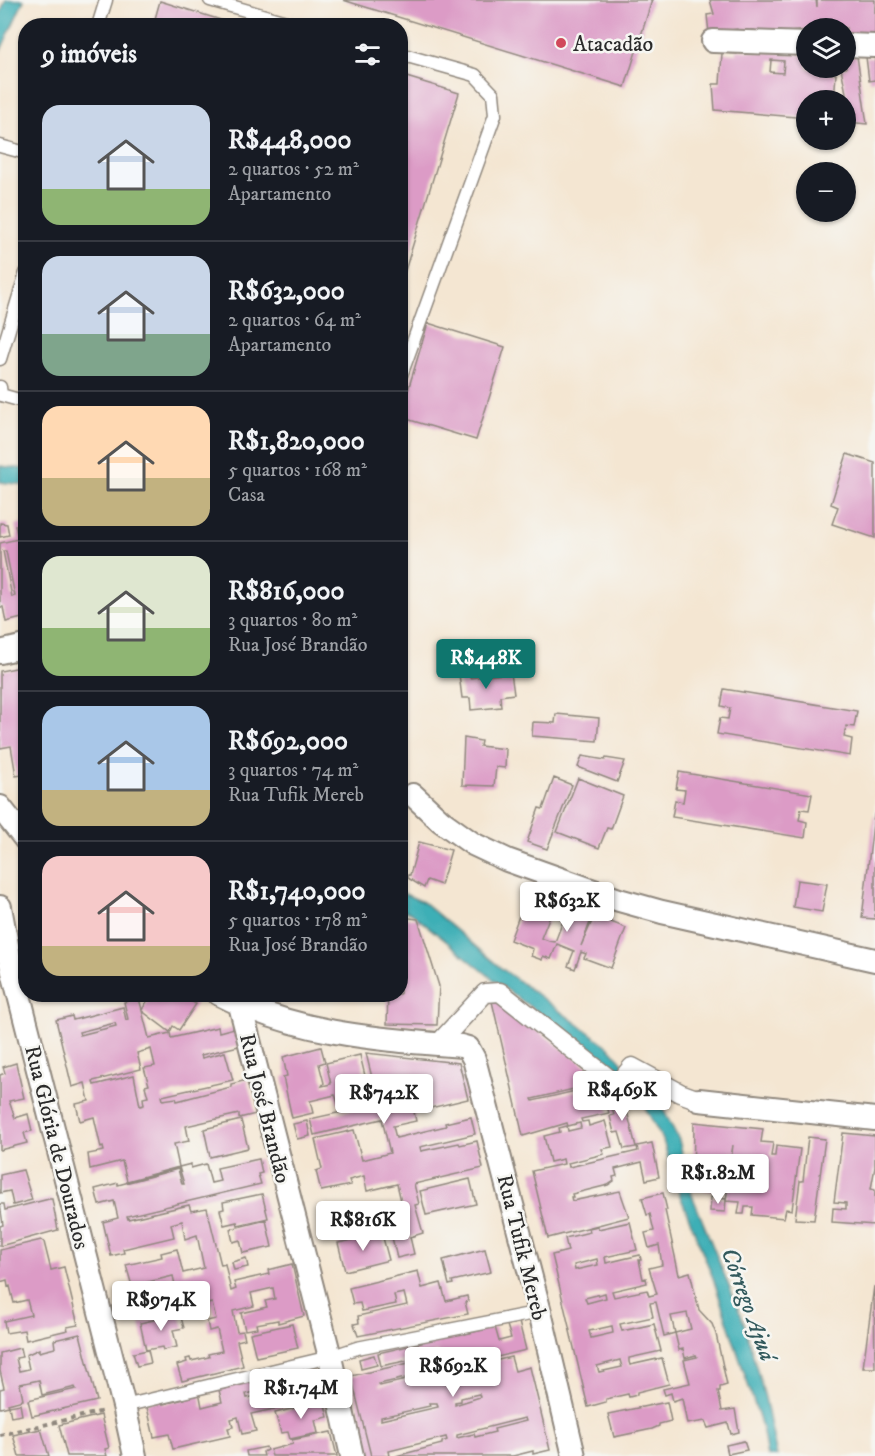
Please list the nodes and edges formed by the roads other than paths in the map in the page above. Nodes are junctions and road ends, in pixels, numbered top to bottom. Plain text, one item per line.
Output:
1 (106, 0) edge
2 (210, 0) edge
3 (100, 18) edge
4 (272, 18) edge
5 (713, 41) dead end
6 (796, 44) edge
7 (856, 45) edge
8 (875, 46) edge
9 (408, 56) edge
10 (0, 146) edge
11 (18, 151) edge
12 (18, 299) edge
13 (408, 356) edge
14 (0, 359) edge
15 (0, 387) edge
16 (18, 400) edge
17 (18, 648) edge
18 (0, 652) edge
19 (413, 795) dead end
20 (0, 807) edge
21 (18, 830) edge
22 (0, 907) edge
23 (17, 949) edge
24 (875, 960) edge
25 (29, 1002) edge
26 (234, 1002) edge
27 (240, 1005) junction
28 (438, 1044) junction
29 (699, 1100) joint
30 (875, 1119) edge
31 (540, 1312) junction
32 (330, 1357) junction
33 (124, 1406) junction
34 (135, 1456) edge
35 (352, 1456) edge
36 (574, 1456) edge

1 - 3 lane
2 - 4 lane
5 - 6 street
7 - 8 street
9 - 13 lane
10 - 11 lane
12 - 14 lane
15 - 16 lane
17 - 18 street
19 - 24 street
20 - 21 street
22 - 23 street, Rua Glória de Dourados
25 - 33 street, Rua Glória de Dourados
26 - 27 street
27 - 28 street
27 - 32 street, Rua José Brandão
28 - 29 street
28 - 31 street, Rua Tufik Mereb
29 - 30 street
31 - 32 lane
31 - 36 street, Rua Tufik Mereb
32 - 33 lane
32 - 35 street, Rua José Brandão
33 - 34 street, Rua Glória de Dourados

